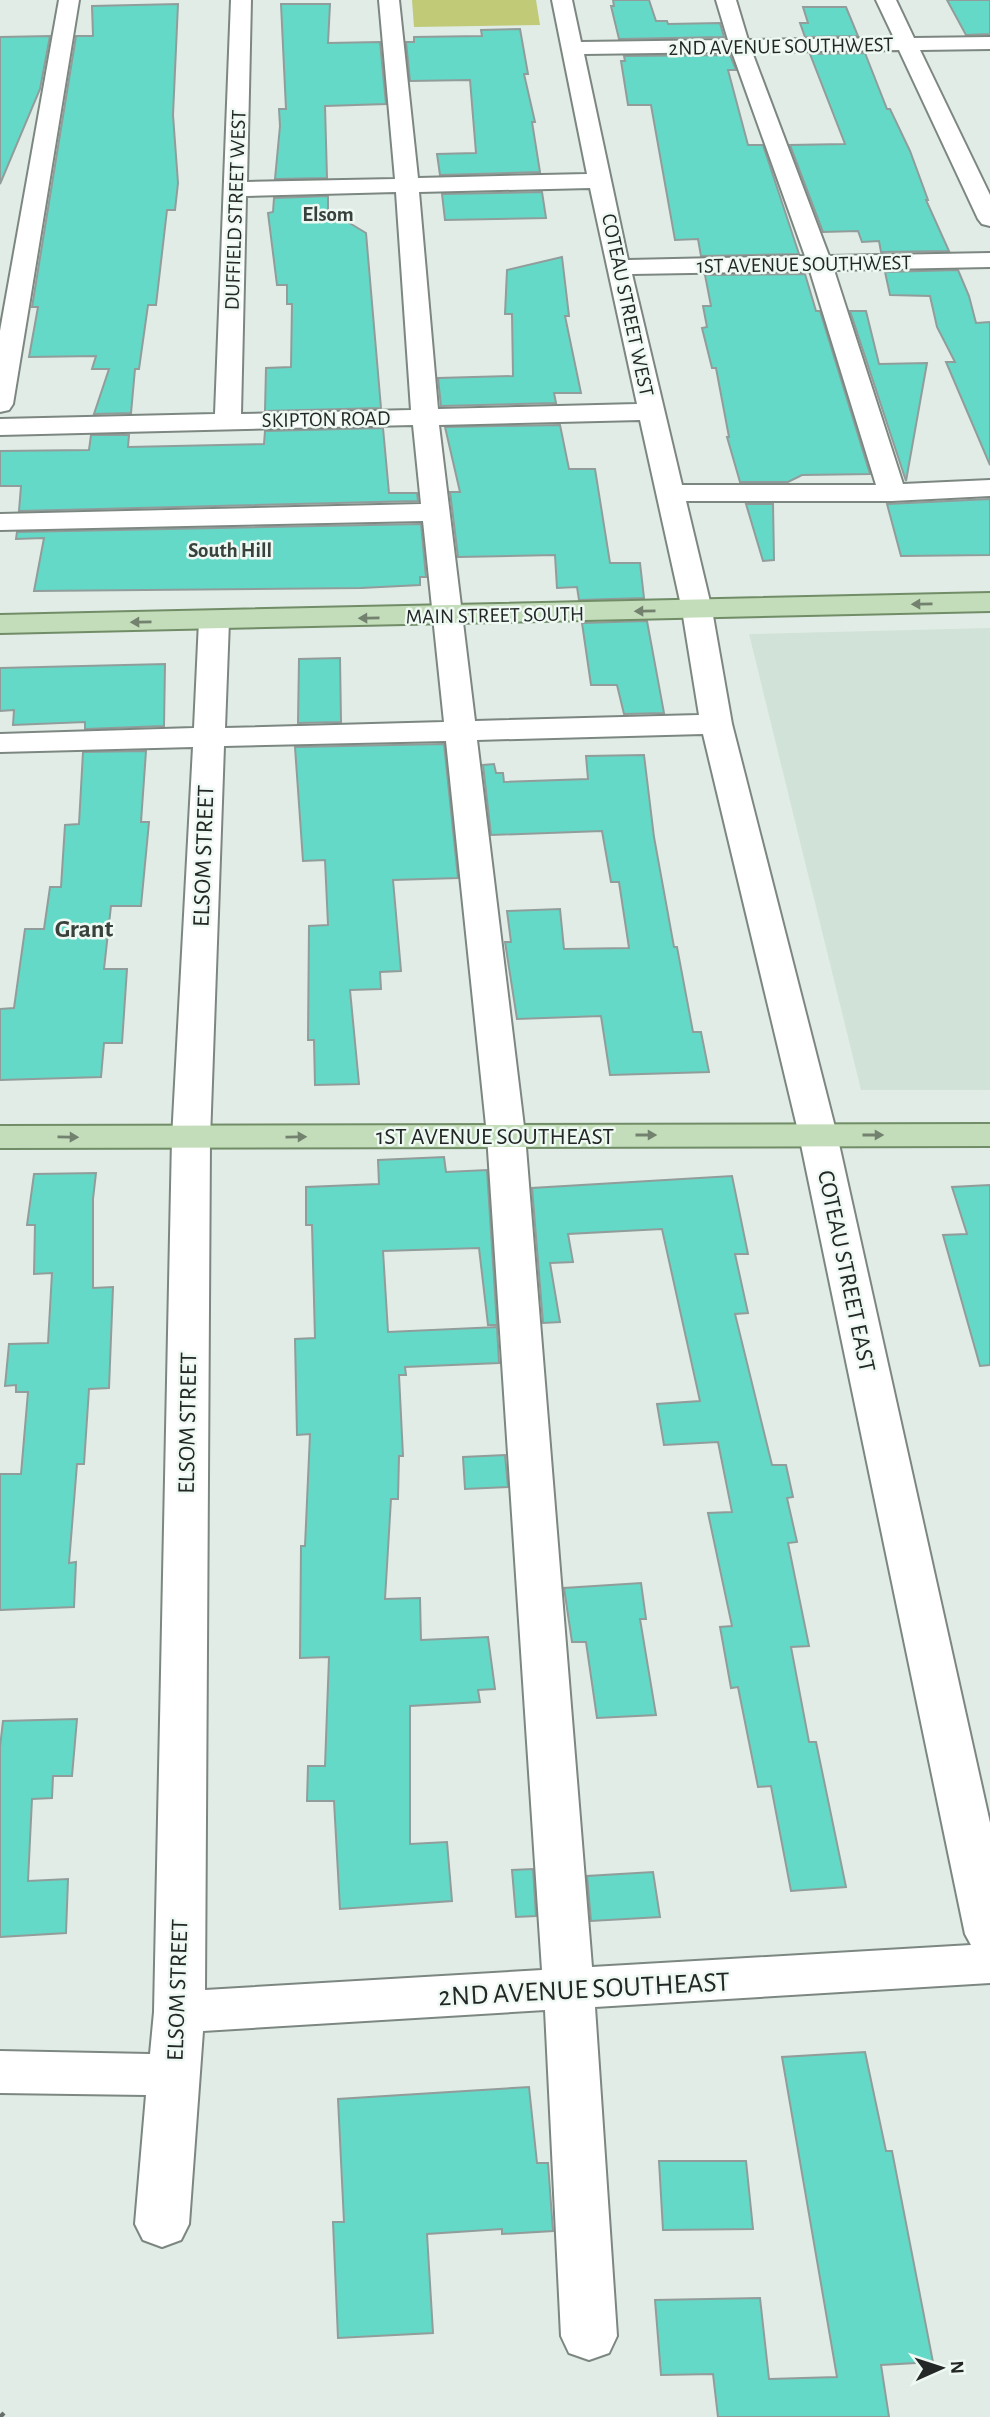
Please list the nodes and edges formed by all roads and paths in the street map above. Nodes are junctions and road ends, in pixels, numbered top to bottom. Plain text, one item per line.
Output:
1 (69, 0) edge
2 (241, 0) edge
3 (389, 0) edge
4 (562, 0) edge
5 (726, 0) edge
6 (886, 0) edge
7 (990, 43) edge
8 (906, 44) junction
9 (740, 47) junction
10 (572, 48) junction
11 (602, 181) junction
12 (407, 185) junction
13 (236, 189) junction
14 (990, 219) edge
15 (990, 260) edge
16 (820, 264) junction
17 (618, 267) junction
18 (0, 404) edge
19 (652, 412) junction
20 (425, 416) junction
21 (228, 421) junction
22 (0, 427) edge
23 (990, 488) edge
24 (892, 492) junction
25 (668, 493) junction
26 (437, 512) junction
27 (0, 522) edge
28 (990, 603) edge
29 (697, 610) junction
30 (449, 616) junction
31 (214, 621) junction
32 (0, 624) edge
33 (716, 724) junction
34 (461, 729) junction
35 (208, 736) junction
36 (0, 743) edge
37 (506, 1135) junction
38 (818, 1135) junction
39 (990, 1135) edge
40 (0, 1137) edge
41 (191, 1139) junction
42 (990, 1934) edge
43 (990, 1963) edge
44 (569, 1990) junction
45 (179, 2012) junction
46 (0, 2072) edge
47 (173, 2075) junction
48 (162, 2224) dead end
49 (589, 2336) dead end

1 - 18 street
2 - 13 street, DUFFIELD STREET WEST
3 - 12 street
4 - 10 street, COTEAU STREET WEST
5 - 9 street
6 - 8 street
7 - 8 street, 2ND AVENUE SOUTHWEST
8 - 9 street, 2ND AVENUE SOUTHWEST
8 - 14 street
9 - 10 street, 2ND AVENUE SOUTHWEST
9 - 16 street
10 - 11 street, COTEAU STREET WEST
11 - 12 street
11 - 17 street, COTEAU STREET WEST
12 - 13 street
12 - 20 street
13 - 21 street, DUFFIELD STREET WEST
15 - 16 street, 1ST AVENUE SOUTHWEST
16 - 17 street, 1ST AVENUE SOUTHWEST
16 - 24 street
17 - 19 street, COTEAU STREET WEST
19 - 20 street, SKIPTON ROAD
19 - 25 street, COTEAU STREET WEST
20 - 21 street, SKIPTON ROAD
20 - 26 street
21 - 22 street, SKIPTON ROAD
23 - 24 street
24 - 25 street
25 - 29 street, COTEAU STREET WEST
26 - 27 street
26 - 30 street
28 -> 29 main road, MAIN STREET SOUTH
29 -> 30 main road, MAIN STREET SOUTH
29 - 33 street, COTEAU STREET EAST
30 -> 31 main road, MAIN STREET SOUTH
30 - 34 street
31 -> 32 main road, MAIN STREET SOUTH
31 - 35 street, ELSOM STREET
33 - 34 street
33 - 38 street, COTEAU STREET EAST
34 - 35 street
34 - 37 street
35 - 36 street
35 - 41 street, ELSOM STREET
37 -> 38 main road, 1ST AVENUE SOUTHEAST
41 -> 37 main road, 1ST AVENUE SOUTHEAST
37 - 44 street
38 -> 39 main road, 1ST AVENUE SOUTHEAST
38 - 42 street, COTEAU STREET EAST
40 -> 41 main road, 1ST AVENUE SOUTHEAST
41 - 45 street, ELSOM STREET
43 - 44 street, 2ND AVENUE SOUTHEAST
44 - 45 street, 2ND AVENUE SOUTHEAST
44 - 49 street
45 - 47 street, ELSOM STREET
46 - 47 street
47 - 48 street, ELSOM STREET

